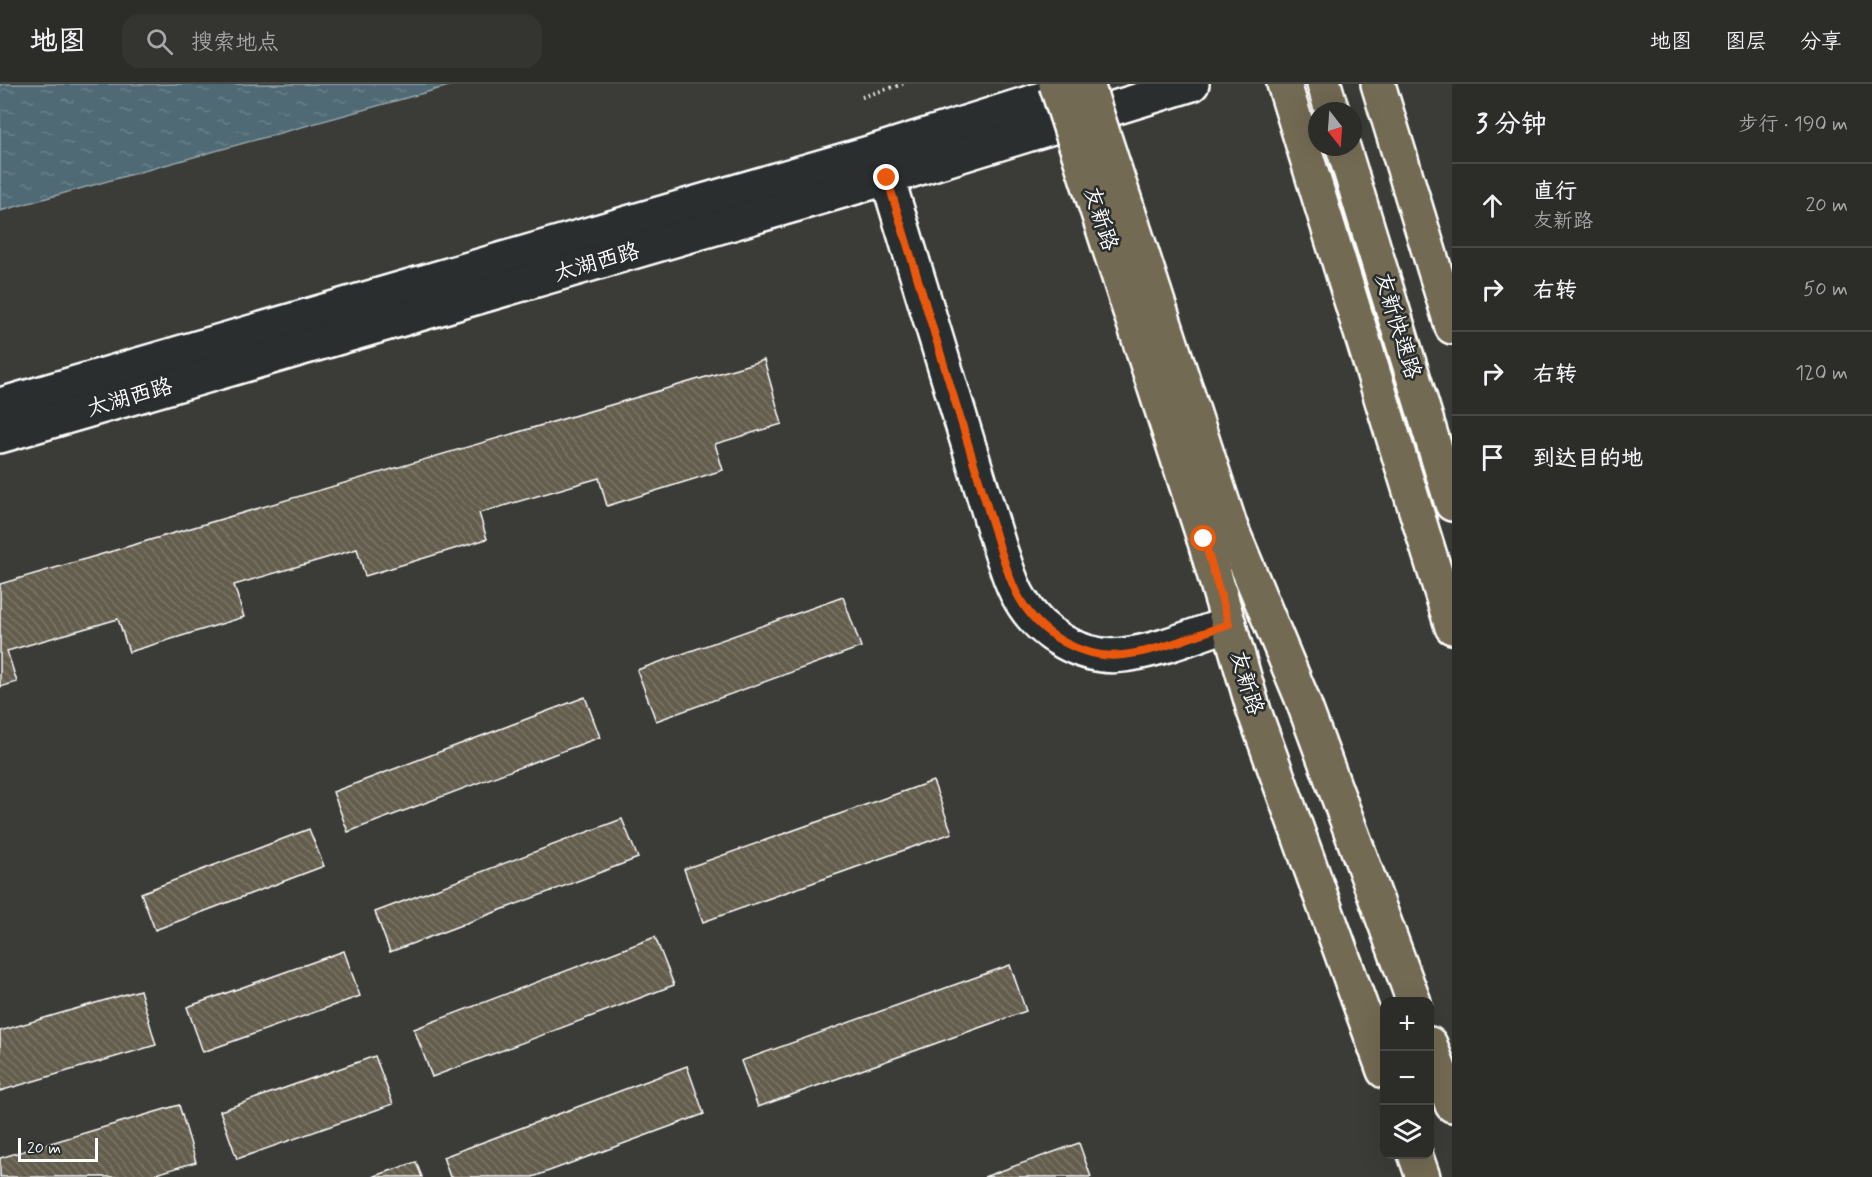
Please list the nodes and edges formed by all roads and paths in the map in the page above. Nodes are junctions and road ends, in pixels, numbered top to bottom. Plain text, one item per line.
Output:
1 (903, 84) edge
2 (1056, 84) edge
3 (1089, 84) edge
4 (1192, 84) edge
5 (1284, 84) edge
6 (1324, 84) edge
7 (1378, 84) edge
8 (862, 97) dead end
9 (1329, 102) edge
10 (1346, 156) edge
11 (883, 164) junction
12 (1452, 327) edge
13 (0, 405) edge
14 (0, 436) edge
15 (1452, 504) edge
16 (1218, 533) junction
17 (1229, 624) junction
18 (1452, 627) edge
19 (1412, 997) edge
20 (1433, 1051) edge
21 (1380, 1060) edge
22 (1452, 1105) edge
23 (1416, 1159) edge
24 (1423, 1177) edge

1 - 8 path
2 - 16 main road, 友新路, bridge
3 - 11 main road, 太湖西路
3 - 16 main road, 友新路, bridge
4 - 11 main road, 太湖西路
5 - 18 main road
6 - 9 main road
7 - 12 main road
10 - 15 main road, 友新快速路
11 - 13 main road, 太湖西路
11 - 14 main road, 太湖西路
11 - 17 main road
16 - 17 main road, 友新路
16 - 19 main road, 友新路
17 - 21 main road, 友新路
20 - 22 main road
23 - 24 main road

